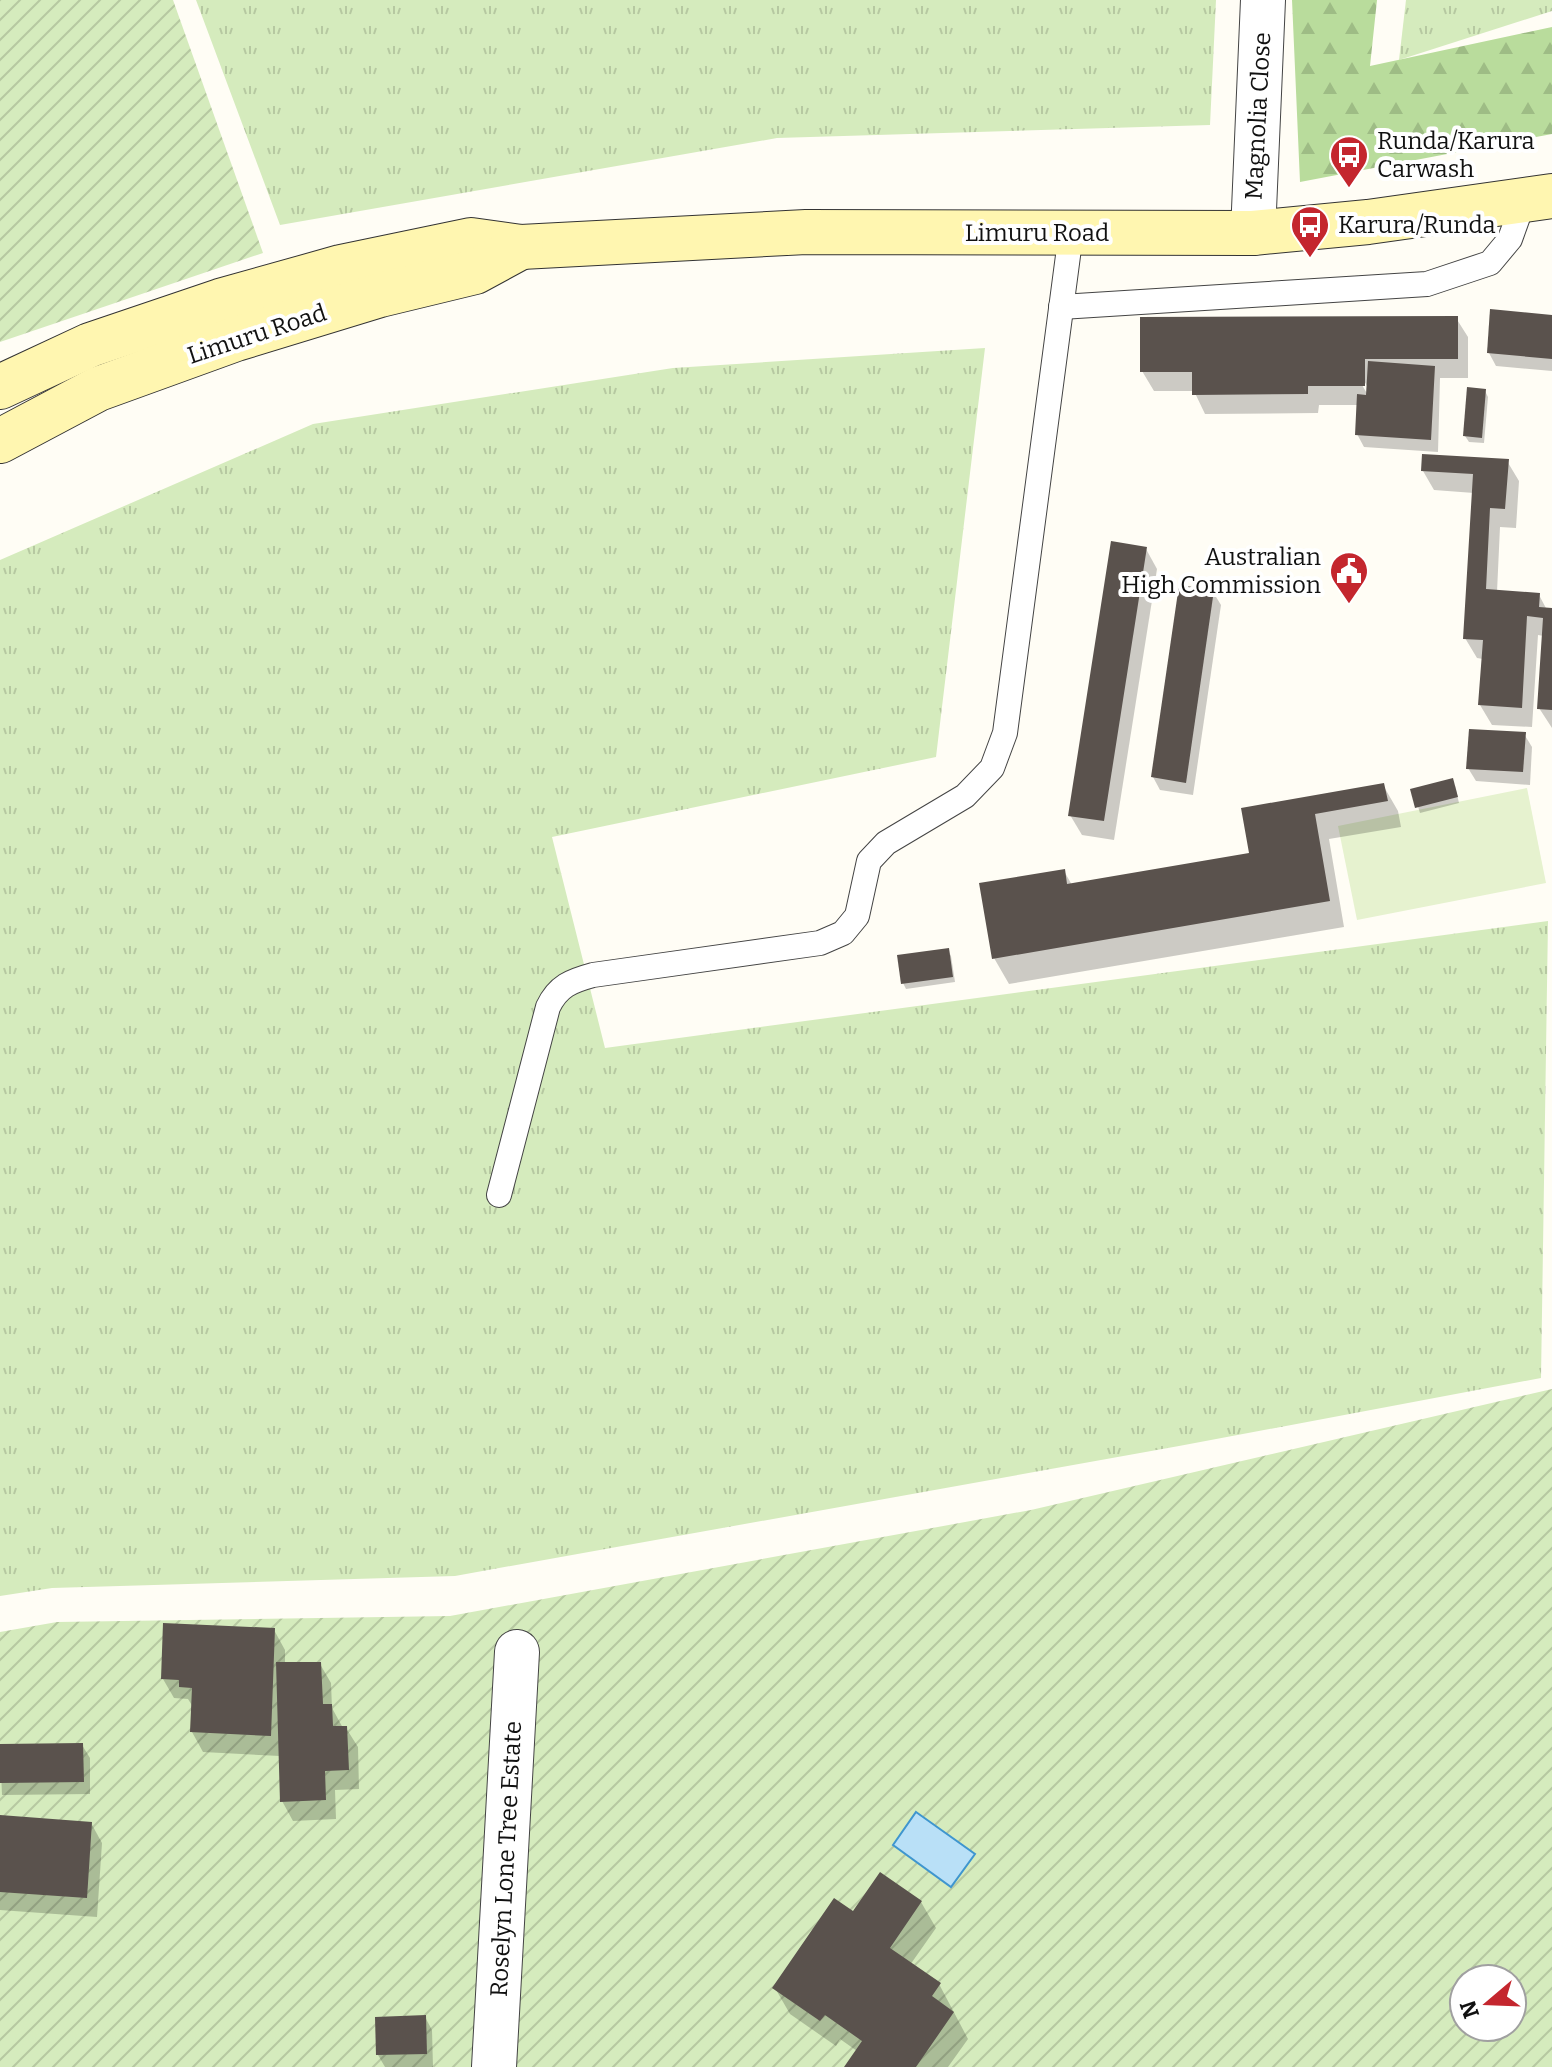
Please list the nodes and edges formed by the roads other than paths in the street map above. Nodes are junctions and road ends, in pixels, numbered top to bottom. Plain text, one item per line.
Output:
1 (1263, 0) edge
2 (1538, 198) edge
3 (1071, 233) junction
4 (1253, 233) junction
5 (521, 247) junction
6 (1061, 307) junction
7 (0, 387) edge
8 (0, 441) edge
9 (499, 1195) dead end
10 (517, 1652) dead end
11 (494, 2067) edge

1 - 4 street, Magnolia Close
2 - 4 main road, Limuru Road
2 - 6 lane
3 - 4 main road, Limuru Road
3 - 5 main road, Limuru Road
3 - 6 lane
5 - 7 main road, Limuru Road
5 - 8 main road, Limuru Road
6 - 9 lane
10 - 11 street, Roselyn Lone Tree Estate

